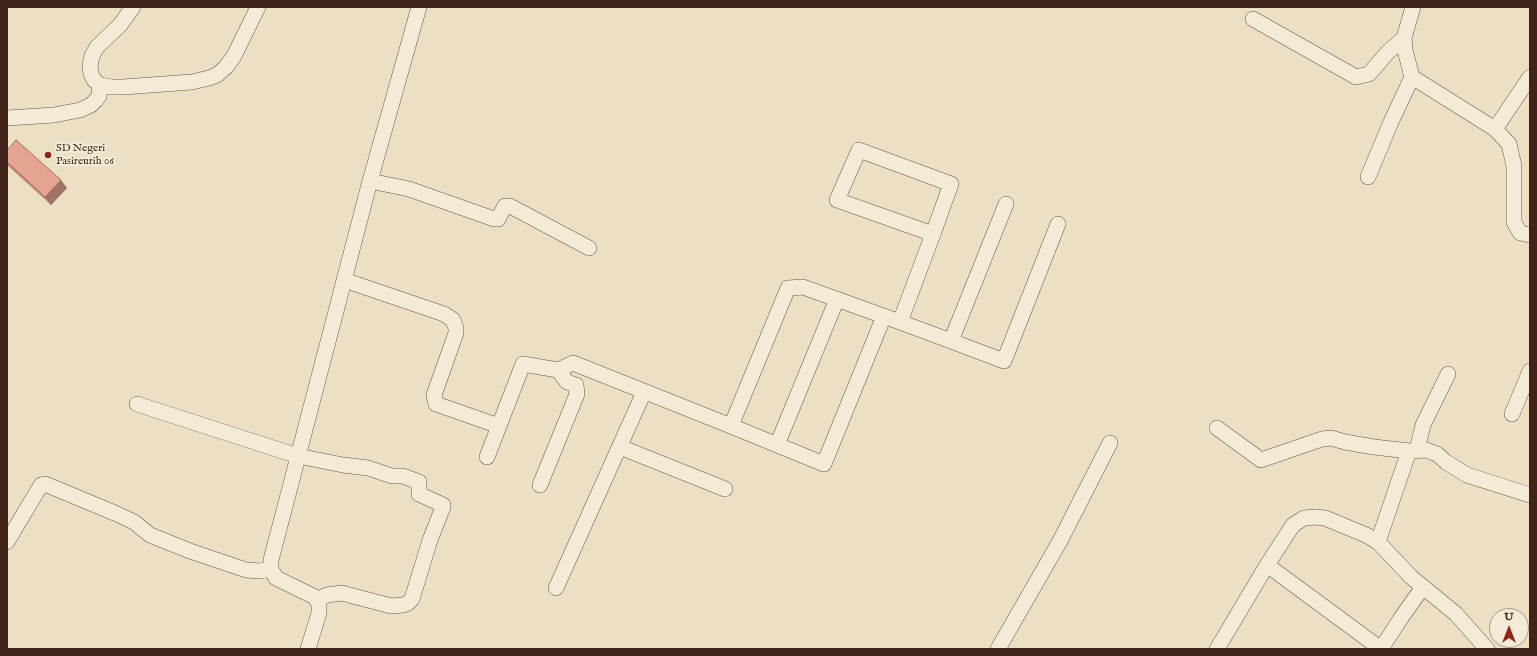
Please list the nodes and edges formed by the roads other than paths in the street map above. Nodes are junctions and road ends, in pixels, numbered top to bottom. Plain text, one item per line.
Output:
1 (133, 7) edge
2 (258, 7) edge
3 (419, 7) edge
4 (1413, 7) edge
5 (1253, 19) dead end
6 (1404, 38) junction
7 (1412, 77) junction
8 (1530, 78) edge
9 (100, 85) junction
10 (7, 118) edge
11 (1495, 129) junction
12 (1368, 177) dead end
13 (370, 181) junction
14 (1006, 204) dead end
15 (1058, 224) dead end
16 (934, 234) junction
17 (1530, 235) edge
18 (589, 248) dead end
19 (344, 280) junction
20 (837, 299) junction
21 (884, 316) junction
22 (900, 322) junction
23 (951, 342) junction
24 (586, 369) junction
25 (558, 370) junction
26 (1530, 371) edge
27 (1448, 374) dead end
28 (644, 392) junction
29 (577, 394) junction
30 (137, 404) dead end
31 (1512, 414) dead end
32 (499, 426) junction
33 (731, 426) junction
34 (1217, 428) dead end
35 (1110, 443) dead end
36 (777, 445) junction
37 (620, 447) junction
38 (1413, 450) junction
39 (298, 456) junction
40 (486, 457) dead end
41 (540, 485) dead end
42 (725, 489) dead end
43 (1530, 495) edge
44 (7, 542) edge
45 (1378, 542) junction
46 (1267, 565) junction
47 (271, 569) junction
48 (1423, 587) junction
49 (556, 588) dead end
50 (317, 600) junction
51 (308, 649) edge
52 (998, 649) edge
53 (1217, 649) edge
54 (1381, 649) edge
55 (1487, 649) edge

1 - 9 street
2 - 9 street
3 - 13 street
4 - 6 street
5 - 6 street
6 - 7 street
7 - 11 street
7 - 12 street
8 - 11 street
9 - 10 street
11 - 17 street
13 - 18 street
13 - 19 street
14 - 23 street
15 - 23 street
16 - 16 street
16 - 22 street
19 - 32 street
19 - 39 street
20 - 21 street
20 - 33 street
20 - 36 street
21 - 22 street
21 - 36 street
22 - 23 street
24 - 25 street
24 - 28 street
24 - 29 street
25 - 29 street
25 - 32 street
26 - 31 street
27 - 38 street
28 - 33 street
28 - 37 street
29 - 41 street
30 - 39 street
32 - 40 street
33 - 36 street
34 - 38 street
35 - 52 street
37 - 42 street
37 - 49 street
38 - 43 street
38 - 45 street
39 - 47 street
39 - 50 street
44 - 47 street
45 - 46 street
45 - 48 street
46 - 53 street
46 - 54 street
47 - 50 street
48 - 54 street
48 - 55 street
50 - 51 street

